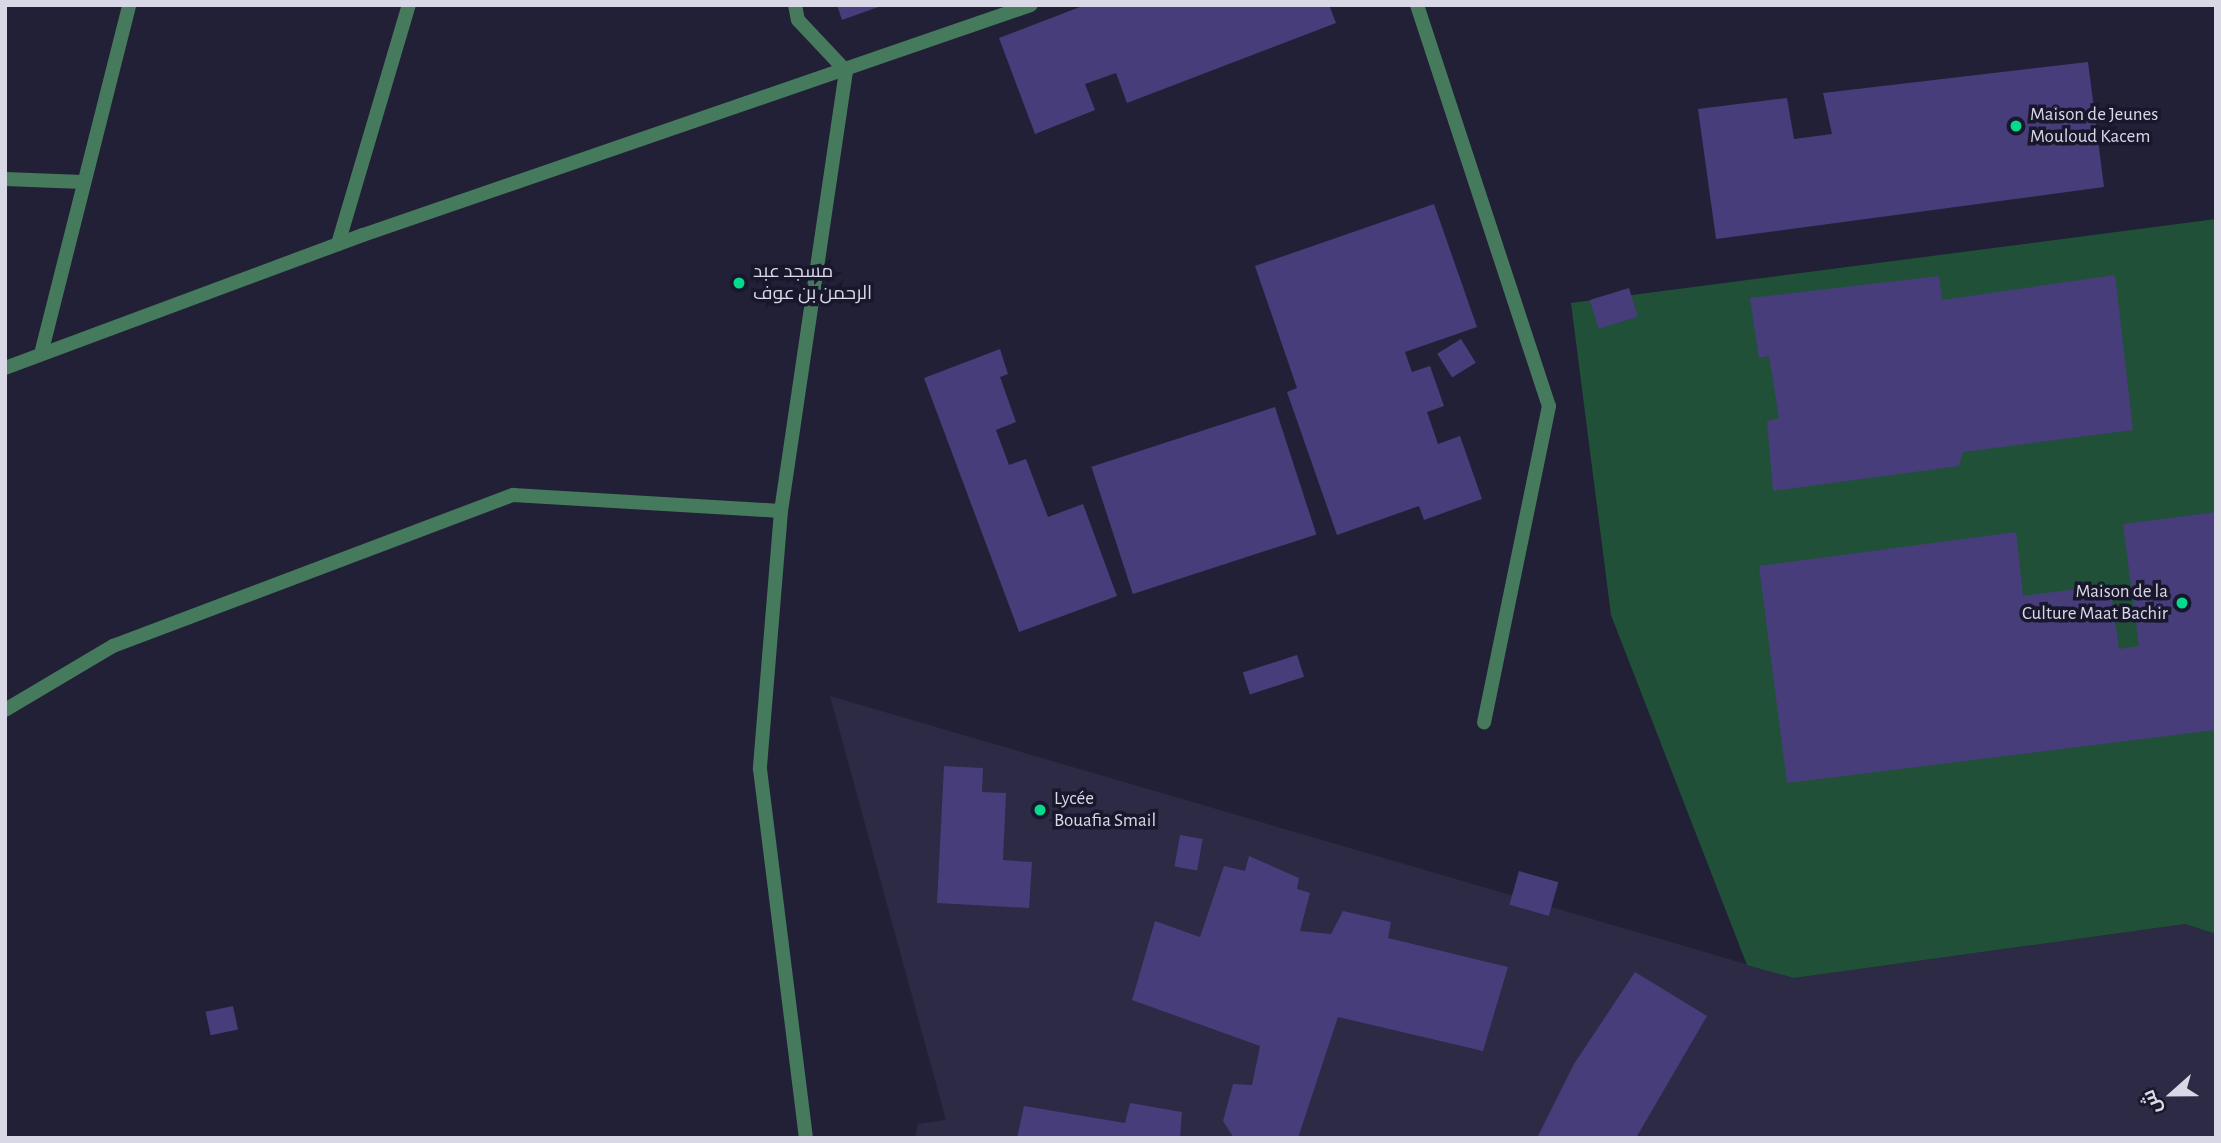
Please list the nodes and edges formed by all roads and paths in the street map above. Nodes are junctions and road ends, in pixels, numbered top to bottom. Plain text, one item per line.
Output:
1 (129, 5) edge
2 (410, 5) edge
3 (795, 5) edge
4 (1031, 5) edge
5 (1418, 5) edge
6 (846, 71) junction
7 (5, 179) edge
8 (83, 182) junction
9 (338, 244) junction
10 (42, 349) junction
11 (5, 368) edge
12 (781, 511) junction
13 (5, 710) edge
14 (1484, 722) dead end
15 (806, 1138) edge

1 - 8 street
2 - 9 street
3 - 6 street
4 - 6 street
5 - 14 street
6 - 9 street
6 - 12 street
7 - 8 street
8 - 10 street
9 - 10 street
10 - 11 street
12 - 13 street
12 - 15 street

